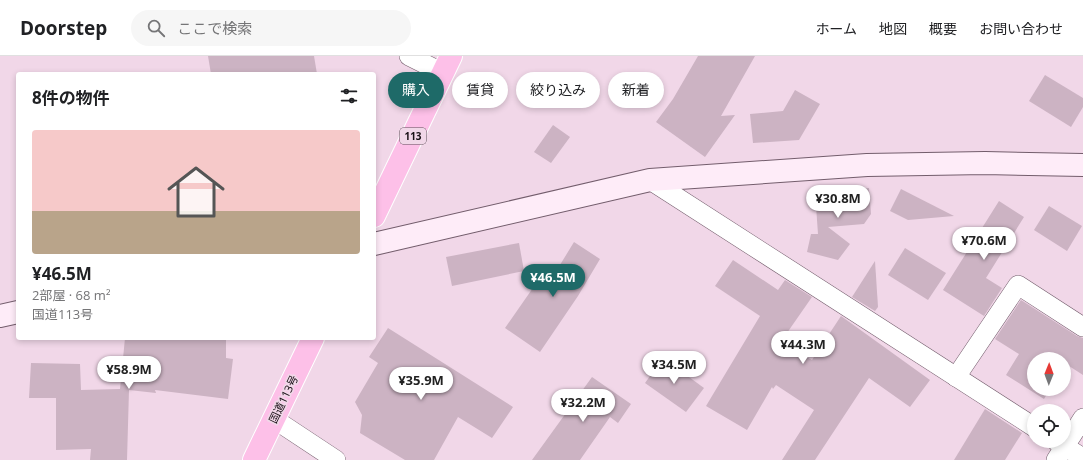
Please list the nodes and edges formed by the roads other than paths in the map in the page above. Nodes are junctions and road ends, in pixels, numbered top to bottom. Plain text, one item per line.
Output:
1 (409, 56) edge
2 (447, 65) edge
3 (1083, 165) edge
4 (650, 180) junction
5 (376, 212) edge
6 (376, 244) edge
7 (16, 312) edge
8 (0, 316) edge
9 (1083, 327) edge
10 (312, 340) edge
11 (956, 377) junction
12 (1083, 418) edge
13 (274, 419) junction
14 (1027, 423) edge
15 (1059, 449) edge
16 (1083, 458) edge
17 (254, 460) edge
18 (336, 460) edge

1 - 2 street
2 - 5 highway, 113
3 - 4 street
4 - 6 street
4 - 11 street
7 - 8 street
9 - 11 street
10 - 13 highway, 国道113号
11 - 14 street
12 - 15 street
13 - 17 highway, 国道113号
13 - 18 street
15 - 16 street

